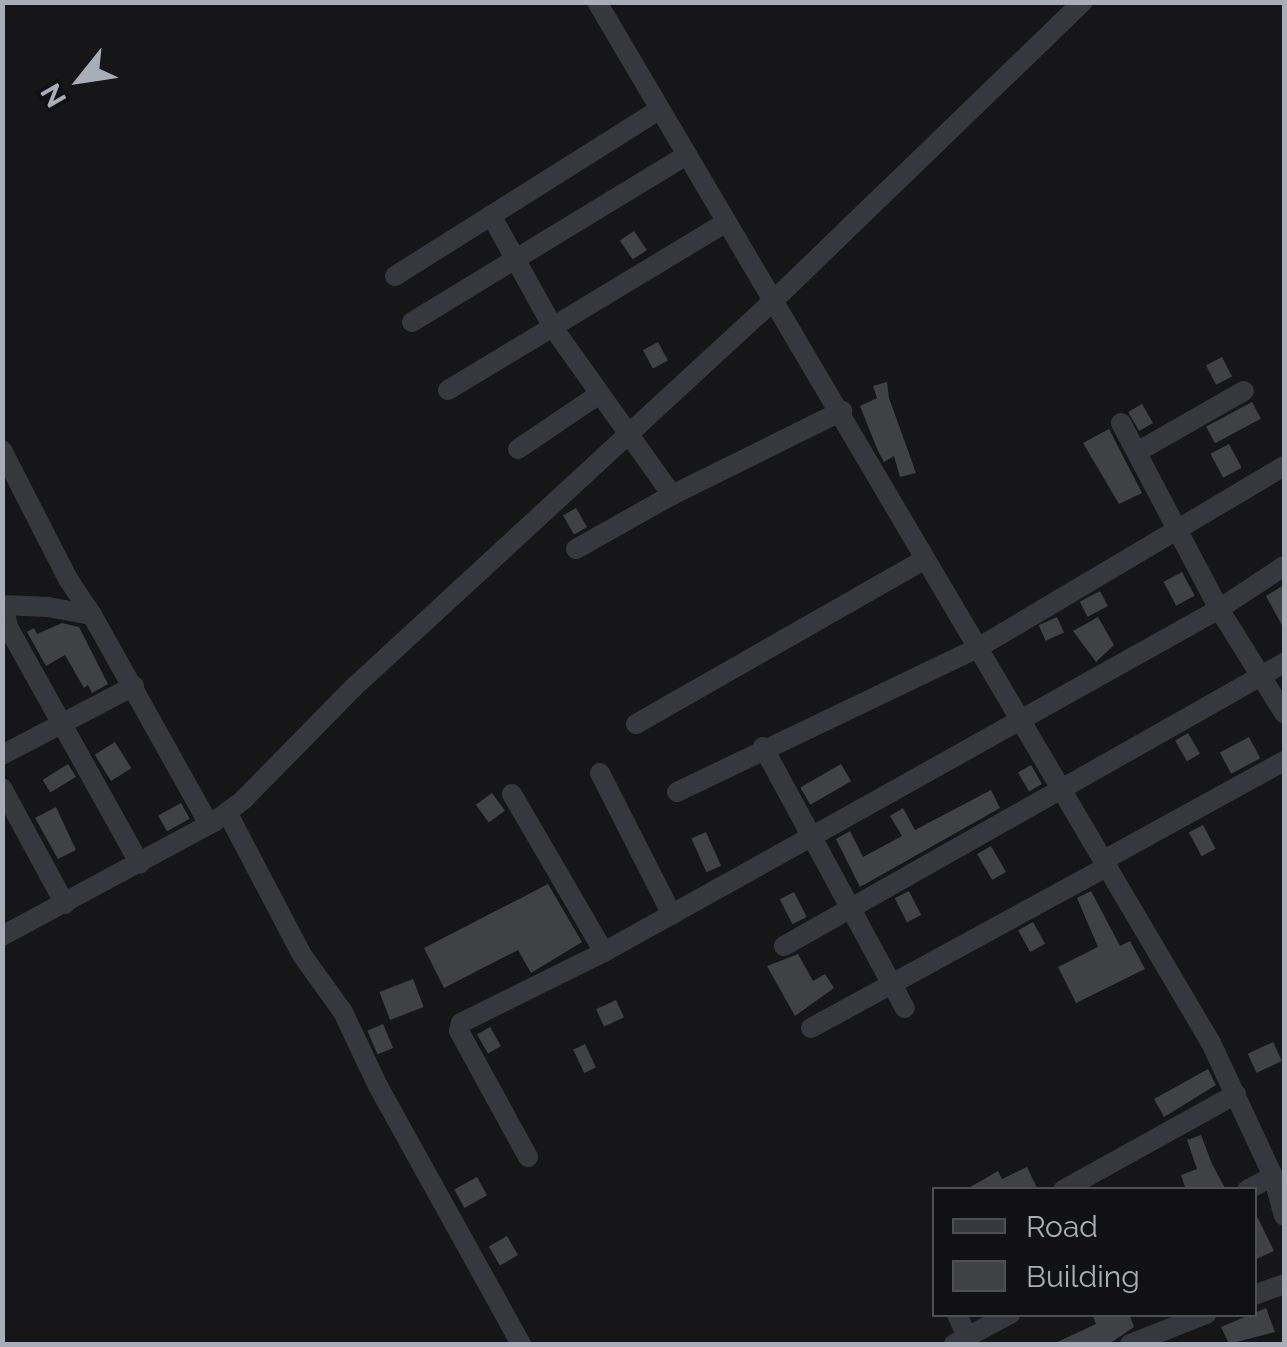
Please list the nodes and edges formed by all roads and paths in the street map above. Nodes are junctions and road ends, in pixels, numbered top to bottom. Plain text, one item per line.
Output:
1 (598, 2) edge
2 (1083, 2) edge
3 (660, 109) junction
4 (687, 155) junction
5 (492, 215) junction
6 (726, 222) junction
7 (515, 259) junction
8 (396, 276) dead end
9 (773, 301) junction
10 (412, 322) dead end
11 (554, 329) junction
12 (448, 390) dead end
13 (1244, 391) dead end
14 (598, 396) junction
15 (842, 411) junction
16 (1121, 422) dead end
17 (627, 434) junction
18 (518, 448) dead end
19 (2, 450) edge
20 (1136, 452) junction
21 (1284, 466) edge
22 (672, 495) junction
23 (1176, 530) junction
24 (576, 548) dead end
25 (925, 559) junction
26 (1284, 566) edge
27 (3, 605) edge
28 (1219, 608) junction
29 (92, 616) junction
30 (976, 649) junction
31 (1284, 662) edge
32 (1264, 674) junction
33 (134, 686) junction
34 (1284, 713) edge
35 (1018, 719) junction
36 (61, 723) junction
37 (636, 724) dead end
38 (763, 747) junction
39 (2, 755) edge
40 (1284, 761) edge
41 (600, 774) dead end
42 (2, 788) edge
43 (1060, 790) junction
44 (677, 792) dead end
45 (512, 794) dead end
46 (222, 818) junction
47 (811, 838) junction
48 (1106, 863) junction
49 (140, 864) junction
50 (65, 904) junction
51 (849, 909) junction
52 (672, 915) junction
53 (2, 936) edge
54 (784, 946) dead end
55 (604, 952) junction
56 (892, 984) junction
57 (905, 1008) dead end
58 (811, 1028) dead end
59 (1236, 1094) junction
60 (528, 1157) dead end
61 (1273, 1176) junction
62 (1068, 1187) edge
63 (1253, 1187) edge
64 (1284, 1216) edge
65 (1284, 1284) edge
66 (1257, 1294) edge
67 (1004, 1317) edge
68 (1198, 1317) edge
69 (960, 1341) edge
70 (521, 1344) edge
71 (1130, 1344) edge

1 - 3 street
2 - 9 street
3 - 4 street
3 - 5 street
4 - 6 street
4 - 7 street
5 - 7 street
5 - 8 street
6 - 9 street
6 - 11 street
7 - 10 street
7 - 11 street
9 - 15 street
9 - 17 street
11 - 12 street
11 - 14 street
13 - 20 street
14 - 17 street
14 - 18 street
15 - 22 street
15 - 25 street
16 - 20 street
17 - 22 street
17 - 46 street
19 - 29 street
20 - 23 street
21 - 23 street
22 - 24 street
23 - 28 street
23 - 30 street
25 - 30 street
25 - 37 street
26 - 28 street
27 - 29 street
27 - 36 street
28 - 32 street
28 - 35 street
29 - 33 street
30 - 35 street
30 - 38 street
31 - 32 street
32 - 34 street
32 - 43 street
33 - 36 street
33 - 46 street
35 - 43 street
35 - 47 street
36 - 39 street
36 - 49 street
38 - 44 street
38 - 47 street
40 - 48 street
41 - 52 street
42 - 50 street
43 - 48 street
43 - 51 street
45 - 55 street
46 - 49 street
46 - 70 street
47 - 51 street
47 - 52 street
48 - 56 street
48 - 59 street
49 - 50 street
50 - 53 street
51 - 54 street
51 - 56 street
52 - 55 street
55 - 60 street
56 - 57 street
56 - 58 street
59 - 61 street
59 - 62 street
61 - 63 street
61 - 64 street
65 - 66 street
67 - 69 street
68 - 71 street

